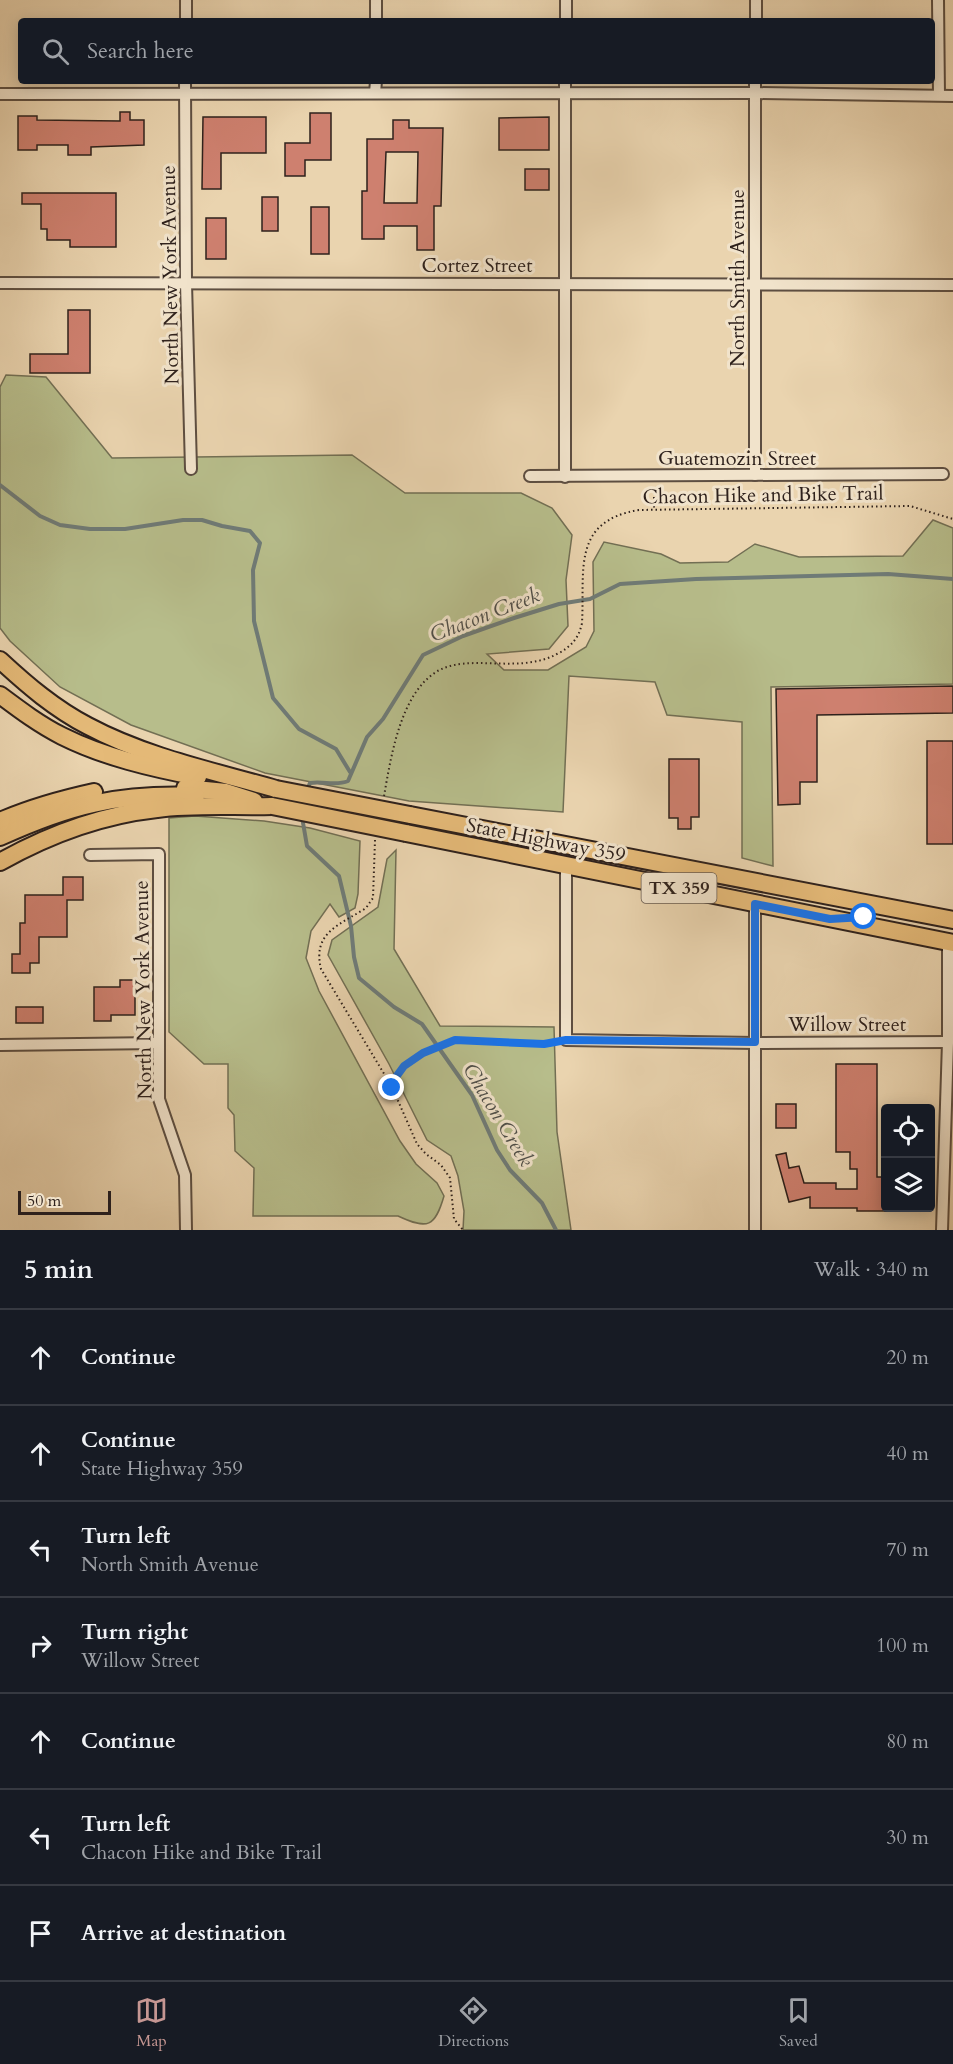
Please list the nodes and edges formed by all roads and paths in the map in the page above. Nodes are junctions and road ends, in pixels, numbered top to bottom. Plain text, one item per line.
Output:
1 (186, 0) edge
2 (376, 0) edge
3 (566, 0) edge
4 (756, 0) edge
5 (938, 0) edge
6 (186, 18) edge
7 (376, 18) edge
8 (566, 18) edge
9 (756, 18) edge
10 (185, 84) edge
11 (376, 84) edge
12 (566, 84) edge
13 (755, 84) edge
14 (375, 93) junction
15 (565, 93) junction
16 (755, 93) junction
17 (0, 94) edge
18 (185, 94) junction
19 (939, 95) junction
20 (953, 96) edge
21 (0, 284) edge
22 (186, 284) junction
23 (565, 284) junction
24 (755, 284) junction
25 (953, 285) edge
26 (191, 469) dead end
27 (943, 474) dead end
28 (755, 476) junction
29 (530, 477) dead end
30 (565, 477) junction
31 (654, 488) dead end
32 (654, 510) junction
33 (953, 519) edge
34 (0, 660) edge
35 (0, 695) edge
36 (276, 789) junction
37 (382, 805) dead end
38 (272, 806) junction
39 (0, 821) edge
40 (377, 833) dead end
41 (0, 837) edge
42 (90, 855) dead end
43 (0, 862) edge
44 (566, 865) junction
45 (755, 904) junction
46 (953, 920) edge
47 (951, 939) edge
48 (566, 1040) junction
49 (755, 1042) junction
50 (948, 1042) junction
51 (158, 1043) junction
52 (0, 1045) edge
53 (392, 1088) junction
54 (186, 1230) edge
55 (463, 1230) edge
56 (755, 1230) edge
57 (942, 1230) edge

1 - 6 street
2 - 7 street
3 - 8 street
4 - 9 street
5 - 19 street
10 - 18 street, North New York Avenue
11 - 14 street
12 - 15 street
13 - 16 street, North Smith Avenue
14 - 15 street
14 - 18 street
15 - 16 street
15 - 23 street
16 - 19 street
16 - 24 street, North Smith Avenue
17 - 18 street
18 - 22 street, North New York Avenue
19 - 20 street
21 - 22 street, Cortez Street
22 - 23 street, Cortez Street
22 - 26 street, North New York Avenue
23 - 24 street, Cortez Street
23 - 30 street
24 - 25 street, Cortez Street
24 - 28 street, North Smith Avenue
27 - 28 street, Guatemozin Street
28 - 30 street, Guatemozin Street
29 - 30 street, Guatemozin Street
31 - 32 path
32 - 33 path, Chacon Hike and Bike Trail
32 - 37 path, Chacon Hike and Bike Trail
34 - 36 main road
35 - 36 main road
36 - 46 main road, State Highway 359 / TX 359, bridge
38 - 39 main road
38 - 41 main road
38 - 43 main road
38 - 44 main road, State Highway 359 / TX 359, bridge
40 - 53 path
42 - 51 street, North New York Avenue
44 - 45 main road, State Highway 359 / TX 359
44 - 48 street
45 - 47 main road, State Highway 359 / TX 359
45 - 49 street
47 - 50 street
48 - 49 street, Willow Street
48 - 53 path
49 - 50 street, Willow Street
49 - 56 street
50 - 57 street
51 - 52 street
51 - 54 street, North New York Avenue
53 - 55 path

